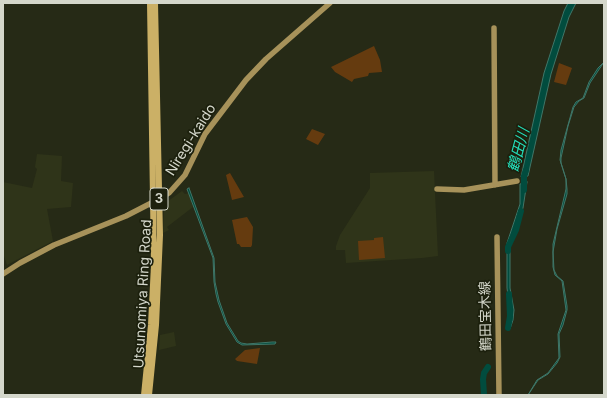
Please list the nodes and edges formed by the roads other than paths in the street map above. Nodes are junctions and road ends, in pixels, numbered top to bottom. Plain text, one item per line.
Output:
1 (147, 3) edge
2 (150, 3) edge
3 (155, 3) edge
4 (159, 3) edge
5 (330, 3) edge
6 (494, 28) dead end
7 (154, 89) junction
8 (517, 182) dead end
9 (495, 185) junction
10 (438, 189) dead end
11 (156, 201) junction
12 (497, 237) dead end
13 (3, 274) edge
14 (144, 395) edge
15 (149, 395) edge
16 (499, 395) edge

1 - 7 main road, 3
2 - 7 main road, Utsunomiya Ring Road / 3
3 - 7 main road, Utsunomiya Ring Road / 3
4 - 7 main road, 3
5 - 11 street, Niregi-kaido
6 - 9 street
7 - 11 main road, Utsunomiya Ring Road / 3
8 - 9 street
9 - 10 street
11 - 13 street, Niregi-kaido
11 - 14 main road, Utsunomiya Ring Road / 3
11 - 15 main road, Utsunomiya Ring Road / 3
12 - 16 street, 鶴田宝木線

